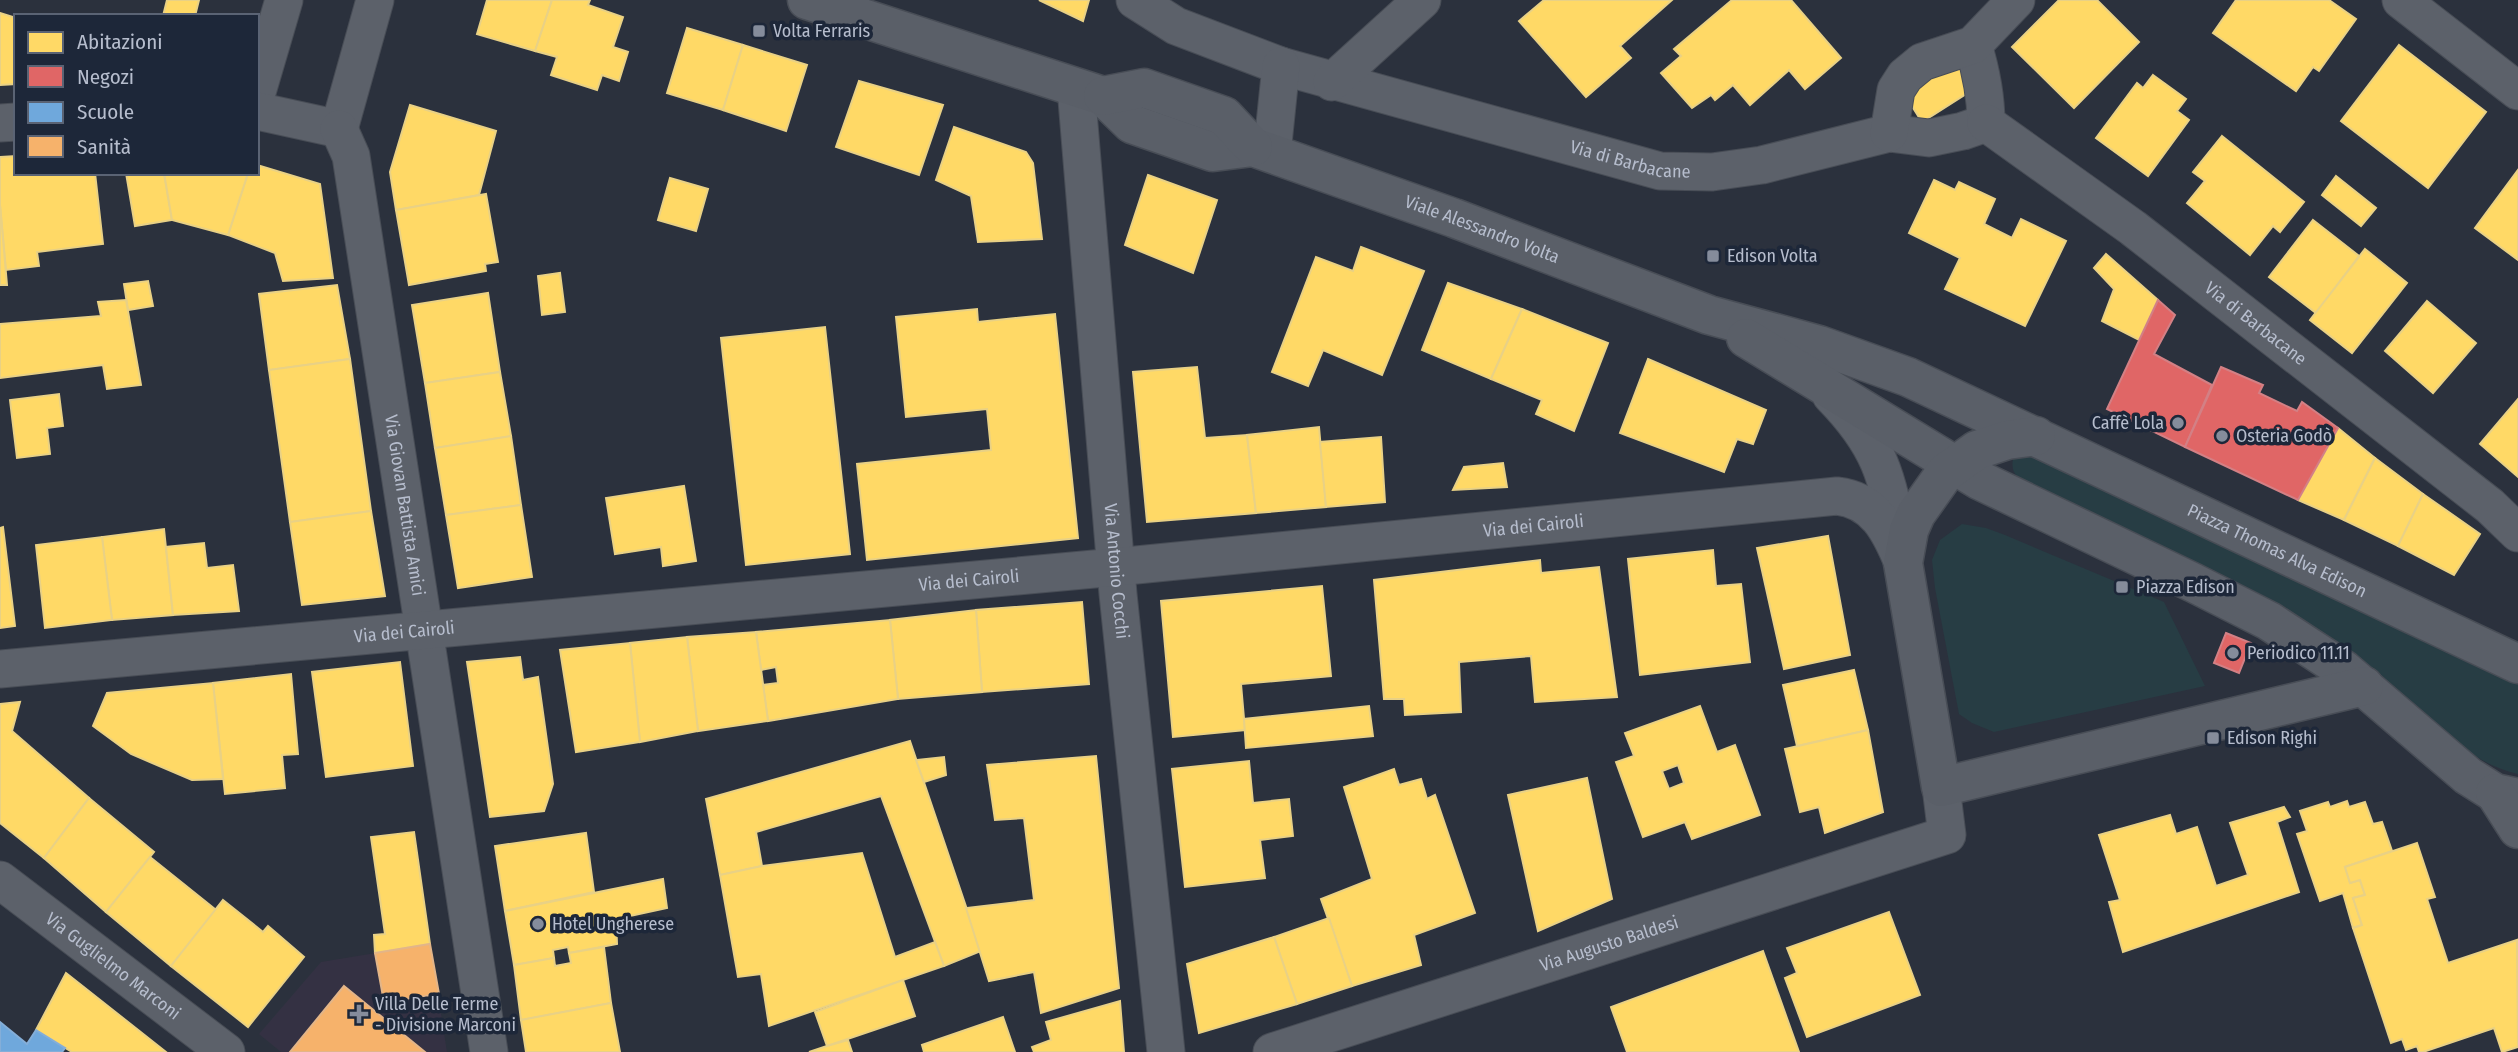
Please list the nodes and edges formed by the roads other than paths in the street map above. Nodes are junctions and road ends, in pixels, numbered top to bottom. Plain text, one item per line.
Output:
1 (284, 0) edge
2 (375, 0) edge
3 (807, 0) edge
4 (1135, 0) edge
5 (1422, 0) edge
6 (2016, 0) edge
7 (2401, 0) edge
8 (1973, 46) junction
9 (1281, 66) junction
10 (1332, 82) junction
11 (259, 85) edge
12 (2518, 91) edge
13 (1090, 92) junction
14 (259, 111) edge
15 (1986, 123) junction
16 (339, 129) junction
17 (1889, 133) junction
18 (1263, 150) junction
19 (1827, 366) junction
20 (2036, 436) junction
21 (1953, 466) junction
22 (2518, 533) edge
23 (1903, 564) junction
24 (1116, 567) junction
25 (423, 629) junction
26 (2518, 664) edge
27 (0, 669) edge
28 (2364, 687) junction
29 (1941, 787) junction
30 (2507, 795) edge
31 (2518, 829) edge
32 (0, 880) edge
33 (226, 1052) edge
34 (489, 1052) edge
35 (1166, 1052) edge
36 (1272, 1052) edge

1 - 11 street
2 - 16 street
3 - 13 main road, Viale Alessandro Volta
4 - 9 street, Via di Barbacane
5 - 10 street
6 - 8 street
7 - 12 street
8 - 15 street
8 - 17 street
9 - 10 street, Via di Barbacane
9 - 18 street
10 - 17 street, Via di Barbacane
13 - 18 main road, Viale Alessandro Volta
13 - 24 street, Via Antonio Cocchi
14 - 16 street
15 - 17 street, Via di Barbacane
15 - 22 street, Via di Barbacane
16 - 25 street, Via Giovan Battista Amici
18 - 19 main road, Viale Alessandro Volta
19 - 20 main road, Piazza Thomas Alva Edison
19 - 21 main road
19 - 23 street
20 - 21 main road
20 - 26 main road, Piazza Thomas Alva Edison
21 - 23 main road
21 - 28 main road
23 - 24 street, Via dei Cairoli
23 - 29 main road
24 - 25 street, Via dei Cairoli
24 - 35 street, Via Antonio Cocchi
25 - 27 street, Via dei Cairoli
25 - 34 street, Via Giovan Battista Amici
28 - 29 main road
28 - 30 main road
29 - 36 street, Via Augusto Baldesi
30 - 31 main road
32 - 33 street, Via Guglielmo Marconi

